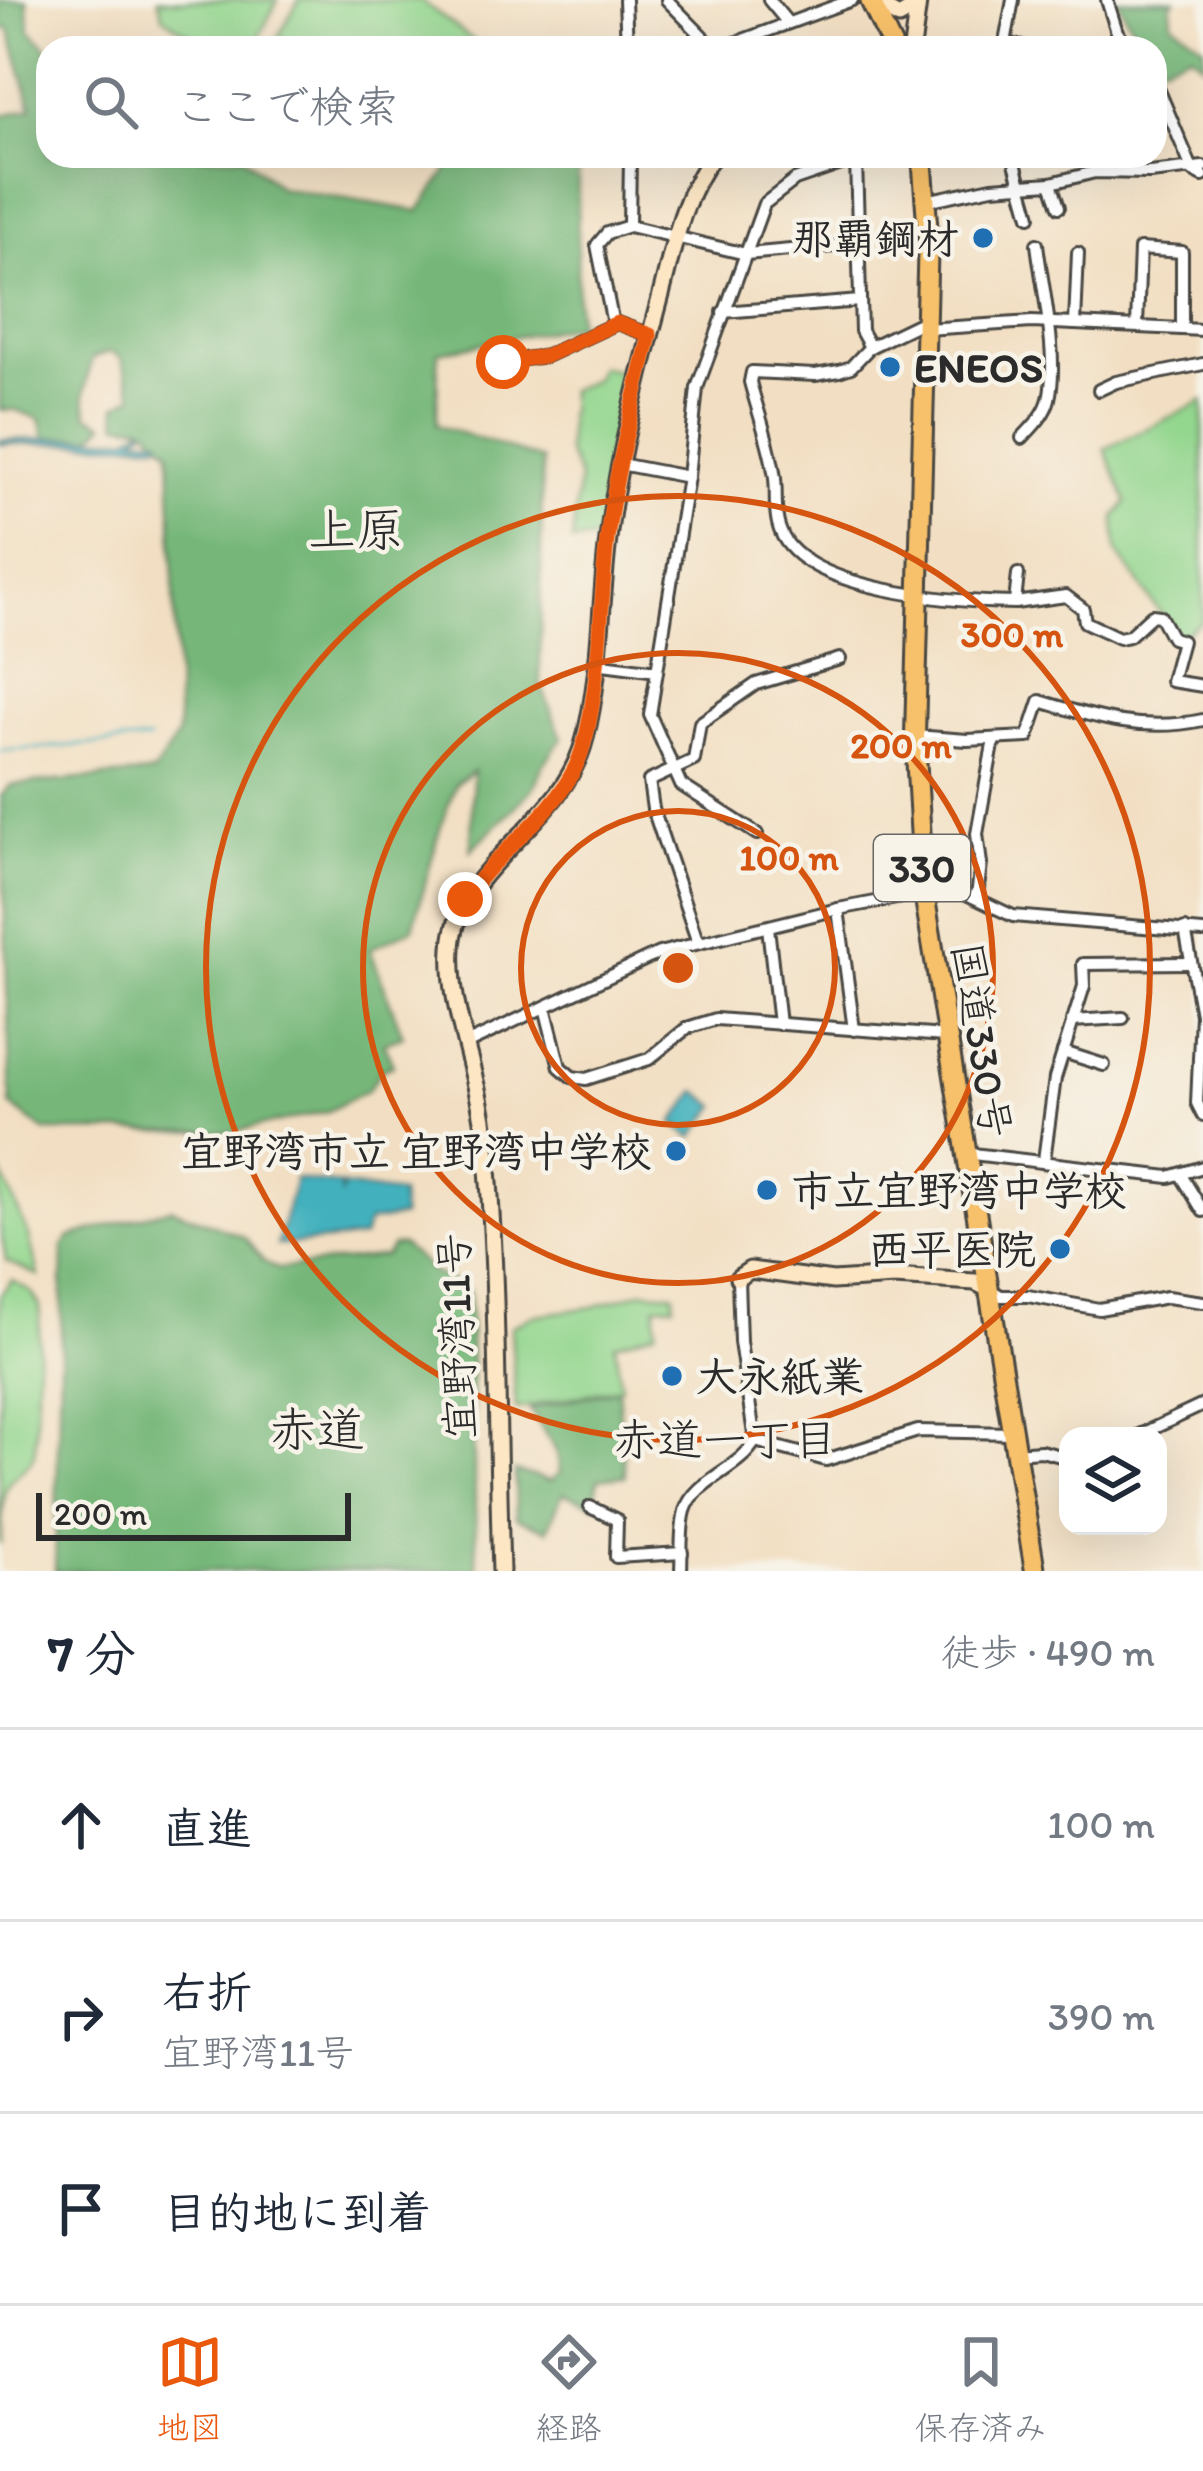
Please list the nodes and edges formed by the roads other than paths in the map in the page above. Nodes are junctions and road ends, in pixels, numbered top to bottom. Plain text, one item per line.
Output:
1 (625, 0) edge
2 (667, 0) edge
3 (769, 0) edge
4 (852, 0) edge
5 (918, 0) edge
6 (1012, 0) edge
7 (1107, 0) edge
8 (870, 1) edge
9 (788, 23) junction
10 (626, 36) edge
11 (705, 36) edge
12 (752, 36) edge
13 (887, 36) edge
14 (914, 36) edge
15 (1006, 36) edge
16 (1121, 36) edge
17 (1167, 105) edge
18 (630, 168) edge
19 (704, 168) edge
20 (832, 168) edge
21 (856, 168) edge
22 (923, 168) edge
23 (1017, 168) edge
24 (1200, 171) edge
25 (1051, 183) junction
26 (1023, 186) junction
27 (926, 201) junction
28 (1059, 207) dead end
29 (1030, 216) dead end
30 (629, 226) junction
31 (676, 238) junction
32 (856, 244) junction
33 (1037, 244) dead end
34 (1078, 253) dead end
35 (746, 254) junction
36 (860, 301) junction
37 (723, 312) junction
38 (1046, 323) junction
39 (613, 324) junction
40 (926, 324) junction
41 (1075, 324) junction
42 (1137, 326) junction
43 (1182, 328) junction
44 (1203, 330) edge
45 (650, 335) junction
46 (870, 347) junction
47 (503, 362) dead end
48 (1203, 364) edge
49 (1099, 390) dead end
50 (1022, 438) dead end
51 (620, 464) junction
52 (688, 477) junction
53 (1018, 574) dead end
54 (918, 593) junction
55 (1015, 603) junction
56 (840, 659) dead end
57 (595, 663) junction
58 (657, 671) junction
59 (1203, 686) edge
60 (1203, 720) edge
61 (915, 736) junction
62 (994, 739) junction
63 (673, 770) junction
64 (757, 834) dead end
65 (924, 893) junction
66 (977, 896) junction
67 (838, 909) junction
68 (768, 927) junction
69 (1185, 929) junction
70 (1203, 932) edge
71 (698, 943) junction
72 (1189, 963) junction
73 (545, 1007) junction
74 (1123, 1018) dead end
75 (1072, 1021) junction
76 (779, 1024) junction
77 (854, 1030) junction
78 (945, 1036) junction
79 (464, 1048) junction
80 (1063, 1052) junction
81 (1104, 1065) dead end
82 (1203, 1115) edge
83 (964, 1153) junction
84 (1044, 1160) junction
85 (1203, 1167) edge
86 (1181, 1175) junction
87 (1203, 1211) edge
88 (738, 1278) joint
89 (987, 1288) junction
90 (1203, 1302) edge
91 (1203, 1405) edge
92 (1156, 1427) edge
93 (754, 1441) junction
94 (1012, 1443) junction
95 (1059, 1455) edge
96 (590, 1507) dead end
97 (682, 1553) junction
98 (501, 1571) edge
99 (681, 1571) edge
100 (1035, 1571) edge

1 - 10 street
2 - 11 street
3 - 9 street
4 - 9 street
5 - 8 street
5 - 14 street
6 - 15 street
7 - 16 street
8 - 13 highway
9 - 12 street
17 - 24 street
18 - 30 street
19 - 31 street, 宜野湾11号
20 - 35 street
21 - 32 street
22 - 27 highway, 国道330号 / 330
23 - 26 street
24 - 25 street
25 - 26 street
25 - 28 street
26 - 27 street
26 - 29 street
27 - 40 highway, 国道330号 / 330
30 - 31 street
30 - 39 street
31 - 35 street
31 - 45 street, 宜野湾11号
32 - 35 street
32 - 36 street
33 - 38 street
34 - 41 street
35 - 37 street
36 - 37 street
36 - 46 street
37 - 52 street
38 - 40 street
38 - 41 street
38 - 50 street
39 - 45 street
39 - 47 street
40 - 46 street
40 - 54 highway, 国道330号 / 330
41 - 42 street
42 - 43 street
42 - 43 street
43 - 44 street
45 - 51 street, 宜野湾11号
46 - 54 street
48 - 49 street
51 - 52 street
51 - 57 street, 宜野湾11号
52 - 58 street
53 - 55 street
54 - 55 street
54 - 61 highway, 国道330号 / 330
55 - 59 street
56 - 63 street
57 - 58 street
57 - 79 street, 宜野湾11号
58 - 63 street
60 - 62 street
61 - 62 street
61 - 65 highway, 国道330号 / 330
62 - 66 street
63 - 64 street
63 - 71 street
65 - 66 street
65 - 67 street
65 - 78 highway, 国道330号 / 330
66 - 69 street
67 - 68 street
67 - 77 street
68 - 71 street
68 - 76 street
69 - 70 street
69 - 72 street
71 - 73 street
72 - 75 street
72 - 82 street
73 - 76 street
73 - 79 street
74 - 75 street
75 - 80 street
76 - 77 street
77 - 78 street
78 - 83 highway, 国道330号 / 330
79 - 98 street, 宜野湾11号
80 - 81 street
80 - 84 street
83 - 84 street
83 - 89 highway, 国道330号 / 330
84 - 86 street
85 - 86 street
86 - 87 street
88 - 89 street
88 - 93 street
89 - 90 street
89 - 94 highway, 国道330号 / 330
91 - 92 street
93 - 94 street
93 - 97 street
94 - 95 street
94 - 100 highway, 国道330号 / 330
96 - 97 street
97 - 99 street

